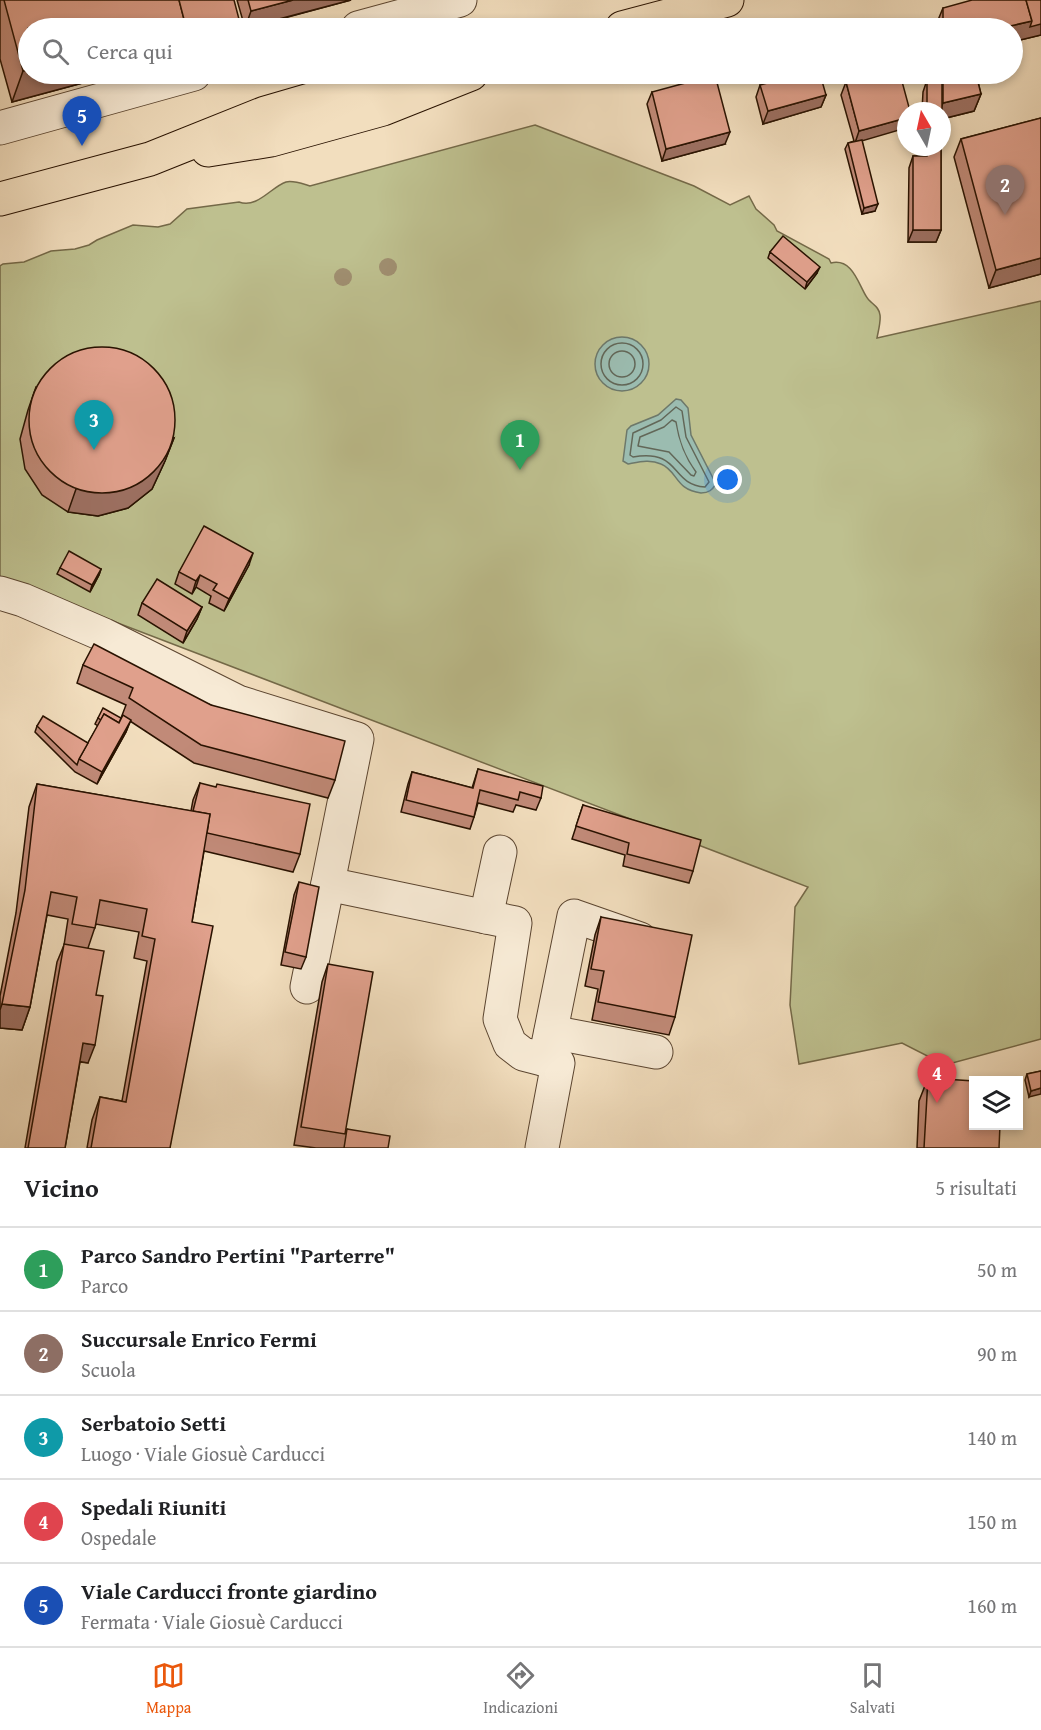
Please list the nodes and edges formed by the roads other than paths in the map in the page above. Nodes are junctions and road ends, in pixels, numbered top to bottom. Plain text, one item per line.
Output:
1 (460, 0) edge
2 (727, 0) edge
3 (421, 5) edge
4 (385, 18) edge
5 (660, 18) edge
6 (158, 84) edge
7 (365, 84) edge
8 (446, 84) edge
9 (0, 128) edge
10 (150, 159) junction
11 (0, 200) edge
12 (0, 593) edge
13 (500, 852) dead end
14 (328, 884) junction
15 (486, 917) junction
16 (669, 945) edge
17 (307, 987) dead end
18 (549, 1046) junction
19 (657, 1052) dead end
20 (542, 1148) edge

1 - 3 street
2 - 5 main road
3 - 4 street
6 - 9 street
7 - 10 main road
8 - 10 main road
10 - 11 main road
12 - 14 street
13 - 15 street
14 - 15 street
14 - 17 street
15 - 18 street
16 - 18 street
18 - 19 street
18 - 20 street

